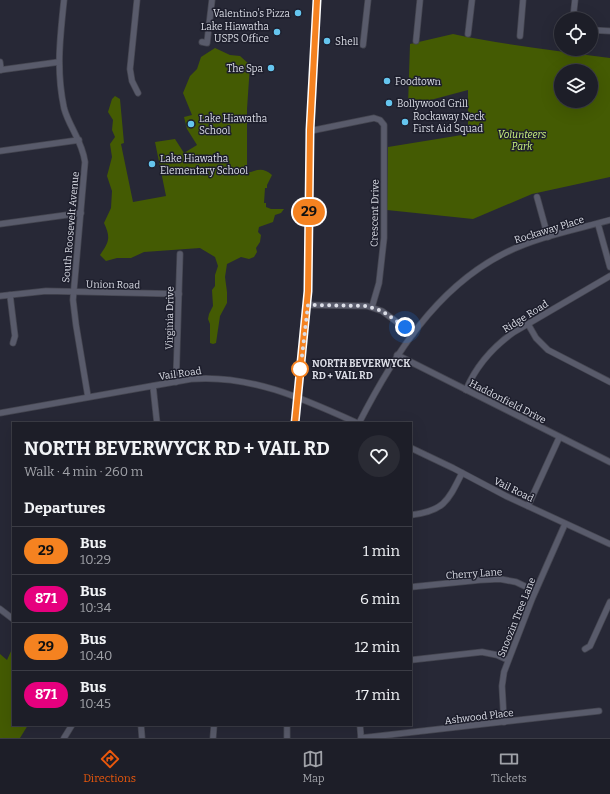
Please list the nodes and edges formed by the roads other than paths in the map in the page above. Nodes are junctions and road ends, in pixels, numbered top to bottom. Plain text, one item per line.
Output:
1 (64, 0) edge
2 (136, 0) edge
3 (212, 0) edge
4 (318, 0) edge
5 (368, 0) edge
6 (420, 0) edge
7 (472, 0) edge
8 (523, 0) edge
9 (575, 0) edge
10 (574, 12) edge
11 (598, 30) edge
12 (610, 31) edge
13 (468, 34) dead end
14 (520, 36) dead end
15 (416, 41) dead end
16 (202, 42) dead end
17 (364, 45) dead end
18 (0, 62) edge
19 (59, 62) junction
20 (0, 70) edge
21 (138, 92) dead end
22 (310, 130) junction
23 (79, 140) junction
24 (0, 151) edge
25 (537, 197) dead end
26 (81, 213) junction
27 (610, 220) edge
28 (0, 224) edge
29 (598, 224) junction
30 (548, 237) junction
31 (180, 254) dead end
32 (610, 267) edge
33 (610, 276) edge
34 (74, 292) junction
35 (179, 294) junction
36 (10, 295) junction
37 (0, 296) edge
38 (308, 305) junction
39 (372, 307) junction
40 (528, 324) junction
41 (413, 334) junction
42 (13, 343) dead end
43 (397, 356) junction
44 (176, 382) junction
45 (610, 382) edge
46 (153, 386) junction
47 (466, 390) junction
48 (297, 396) junction
49 (88, 397) junction
50 (0, 412) edge
51 (157, 422) edge
52 (295, 422) edge
53 (356, 422) edge
54 (359, 422) edge
55 (559, 438) junction
56 (412, 448) edge
57 (610, 462) edge
58 (462, 473) junction
59 (528, 506) junction
60 (412, 515) edge
61 (565, 524) junction
62 (610, 544) edge
63 (412, 588) edge
64 (535, 591) junction
65 (610, 602) edge
66 (0, 609) edge
67 (12, 617) edge
68 (585, 649) dead end
69 (412, 660) edge
70 (508, 660) junction
71 (599, 711) dead end
72 (504, 722) junction
73 (71, 726) edge
74 (142, 726) edge
75 (214, 726) edge
76 (287, 726) edge
77 (360, 726) edge
78 (64, 738) edge
79 (142, 738) edge
80 (213, 738) edge
81 (287, 738) edge
82 (361, 738) edge

1 - 19 street, South Roosevelt Avenue
2 - 21 street
3 - 16 street
4 - 22 street
5 - 17 street
6 - 15 street
7 - 13 street
8 - 14 street
9 - 10 street
11 - 12 street
18 - 20 street
19 - 20 street
19 - 23 street, South Roosevelt Avenue
22 - 38 street
22 - 39 street, Crescent Drive
23 - 24 street
23 - 26 street, South Roosevelt Avenue
25 - 30 street
26 - 28 street
26 - 34 street, South Roosevelt Avenue
27 - 29 street, Rockaway Place
29 - 30 street, Rockaway Place
29 - 32 street
30 - 41 street, Rockaway Place
31 - 35 street, Virginia Drive
33 - 40 street, Ridge Road
34 - 35 street, Union Road
34 - 36 street, Union Road
34 - 49 street, South Roosevelt Avenue
35 - 44 street, Virginia Drive
36 - 37 street, Union Road
36 - 42 street
38 - 39 street
38 - 48 street
39 - 41 street
40 - 45 street
40 - 47 street, Ridge Road
41 - 43 street, Rockaway Place
43 - 47 street, Haddonfield Drive
43 - 54 street, Rockaway Place
44 - 46 street, Vail Road
44 - 48 street, Vail Road
46 - 49 street, Vail Road
46 - 51 street
47 - 55 street, Haddonfield Drive
48 - 52 street
48 - 53 street, Vail Road
49 - 50 street, Vail Road
55 - 57 street, Haddonfield Drive
55 - 59 street
56 - 58 street, Vail Road
58 - 59 street, Vail Road
58 - 60 street
59 - 61 street, Vail Road
61 - 62 street, Vail Road
61 - 64 street, Snoozin Tree Lane
63 - 64 street, Cherry Lane
64 - 70 street, Snoozin Tree Lane
65 - 68 street
66 - 67 street
69 - 70 street
70 - 72 street, Snoozin Tree Lane
71 - 72 street, Ashwood Place
72 - 82 street, Ashwood Place
73 - 78 street
74 - 79 street
75 - 80 street
76 - 81 street
77 - 82 street

